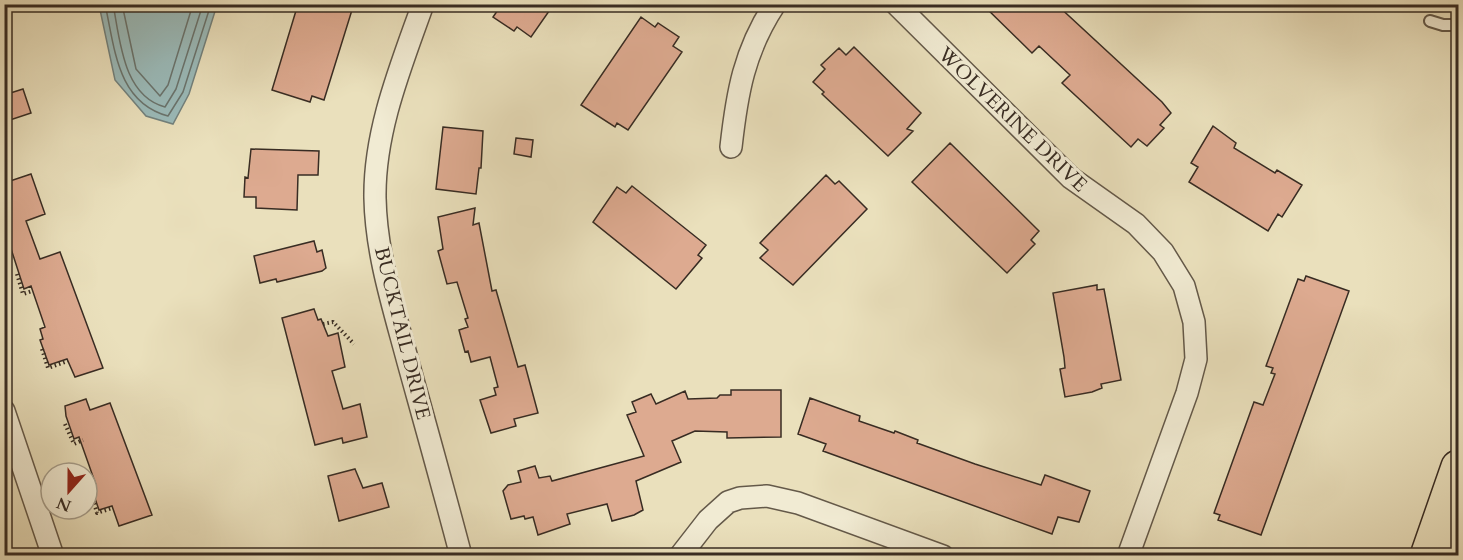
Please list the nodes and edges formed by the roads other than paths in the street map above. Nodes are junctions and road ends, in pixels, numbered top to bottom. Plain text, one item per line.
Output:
1 (423, 4) edge
2 (775, 4) edge
3 (896, 4) edge
4 (1430, 21) dead end
5 (1458, 25) edge
6 (731, 147) dead end
7 (4, 411) edge
8 (1458, 467) edge
9 (1458, 546) edge
10 (53, 555) edge
11 (461, 555) edge
12 (680, 555) edge
13 (943, 555) edge
14 (1128, 555) edge
15 (1427, 555) edge
16 (1455, 555) edge

1 - 11 street, BUCKTAIL DRIVE
2 - 6 street
3 - 14 street, WOLVERINE DRIVE
4 - 5 lane
7 - 10 street
8 - 15 main road
9 - 16 main road
12 - 13 street

